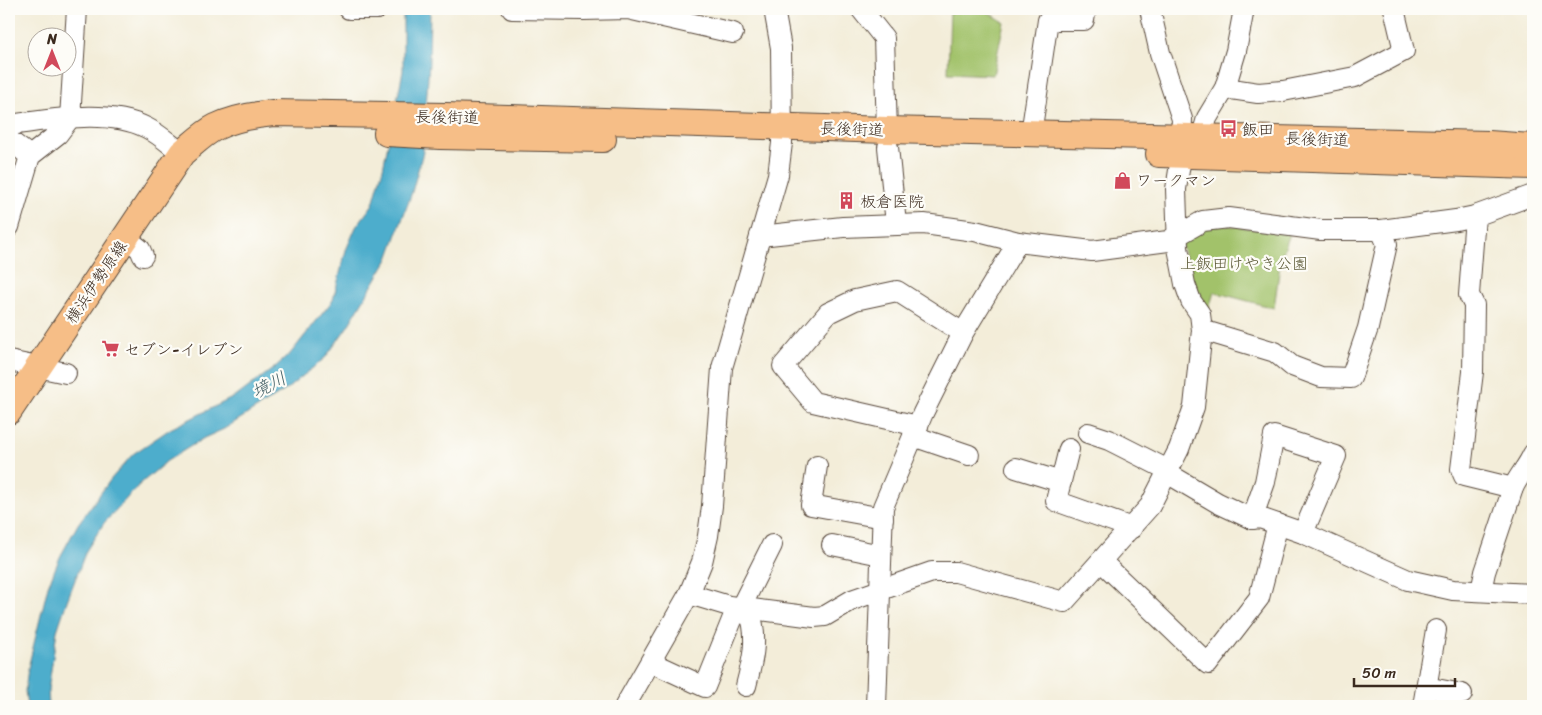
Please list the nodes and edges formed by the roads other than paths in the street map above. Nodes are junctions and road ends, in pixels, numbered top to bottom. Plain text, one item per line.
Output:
1 (77, 9) edge
2 (349, 9) edge
3 (377, 9) edge
4 (512, 9) edge
5 (628, 9) edge
6 (774, 9) edge
7 (861, 9) edge
8 (1086, 9) edge
9 (1150, 9) edge
10 (1244, 9) edge
11 (1394, 9) edge
12 (733, 33) dead end
13 (1225, 88) junction
14 (70, 118) junction
15 (9, 125) edge
16 (1031, 134) junction
17 (782, 135) junction
18 (887, 139) junction
19 (9, 140) edge
20 (1188, 142) junction
21 (1533, 147) edge
22 (182, 152) junction
23 (30, 156) junction
24 (1533, 166) edge
25 (1533, 194) edge
26 (1476, 216) junction
27 (896, 224) junction
28 (9, 227) edge
29 (1381, 230) junction
30 (760, 236) junction
31 (1177, 236) junction
32 (1018, 242) junction
33 (1202, 330) junction
34 (963, 333) junction
35 (9, 361) edge
36 (39, 367) junction
37 (66, 373) dead end
38 (9, 411) edge
39 (916, 431) junction
40 (1088, 433) dead end
41 (1069, 449) dead end
42 (969, 455) dead end
43 (1531, 464) edge
44 (816, 466) dead end
45 (1016, 468) dead end
46 (1168, 472) junction
47 (1061, 482) junction
48 (1513, 488) junction
49 (883, 518) junction
50 (1252, 518) junction
51 (1278, 524) junction
52 (1132, 528) junction
53 (1303, 533) junction
54 (772, 545) dead end
55 (832, 545) dead end
56 (882, 555) junction
57 (1101, 561) junction
58 (880, 590) junction
59 (1481, 591) junction
60 (689, 594) junction
61 (1533, 594) edge
62 (735, 608) junction
63 (1436, 630) dead end
64 (651, 662) junction
65 (746, 686) dead end
66 (1462, 694) dead end
67 (1424, 697) edge
68 (625, 706) edge
69 (876, 706) edge

1 - 14 street
2 - 3 street
4 - 5 street
5 - 12 street
6 - 17 street
7 - 18 street
8 - 16 street
9 - 20 street
10 - 13 street
11 - 13 street
13 - 20 street
14 - 15 street
14 - 22 street
14 - 23 street
16 - 18 main road, 長後街道
16 - 20 main road, 長後街道
17 - 18 main road, 長後街道
17 - 22 main road, 長後街道
17 - 30 street
18 - 20 main road, 長後街道
18 - 27 street
19 - 23 street
20 - 21 main road, 長後街道
20 - 24 main road, 長後街道
20 - 31 street
22 - 36 main road, 横浜伊勢原線
23 - 28 street
25 - 26 street
26 - 29 street
26 - 48 street
27 - 30 street
27 - 32 street
29 - 31 street
29 - 33 street
30 - 60 street
31 - 32 street
31 - 33 street
32 - 34 street
33 - 46 street
34 - 39 street
34 - 39 street
35 - 36 street
36 - 37 street
36 - 38 main road, 横浜伊勢原線
39 - 42 street
39 - 49 street
40 - 46 street
41 - 47 street
43 - 48 street
44 - 49 street
45 - 47 street
46 - 50 street
46 - 52 street
47 - 52 street
48 - 59 street
49 - 56 street
50 - 51 street
50 - 53 street
51 - 53 street
51 - 57 street
52 - 57 street
53 - 59 street
54 - 62 street
55 - 56 street
56 - 58 street
57 - 58 street
58 - 62 street
58 - 69 street
59 - 61 street
60 - 62 street
60 - 64 street
62 - 64 street
62 - 65 street
63 - 67 street
64 - 68 street
66 - 67 street

